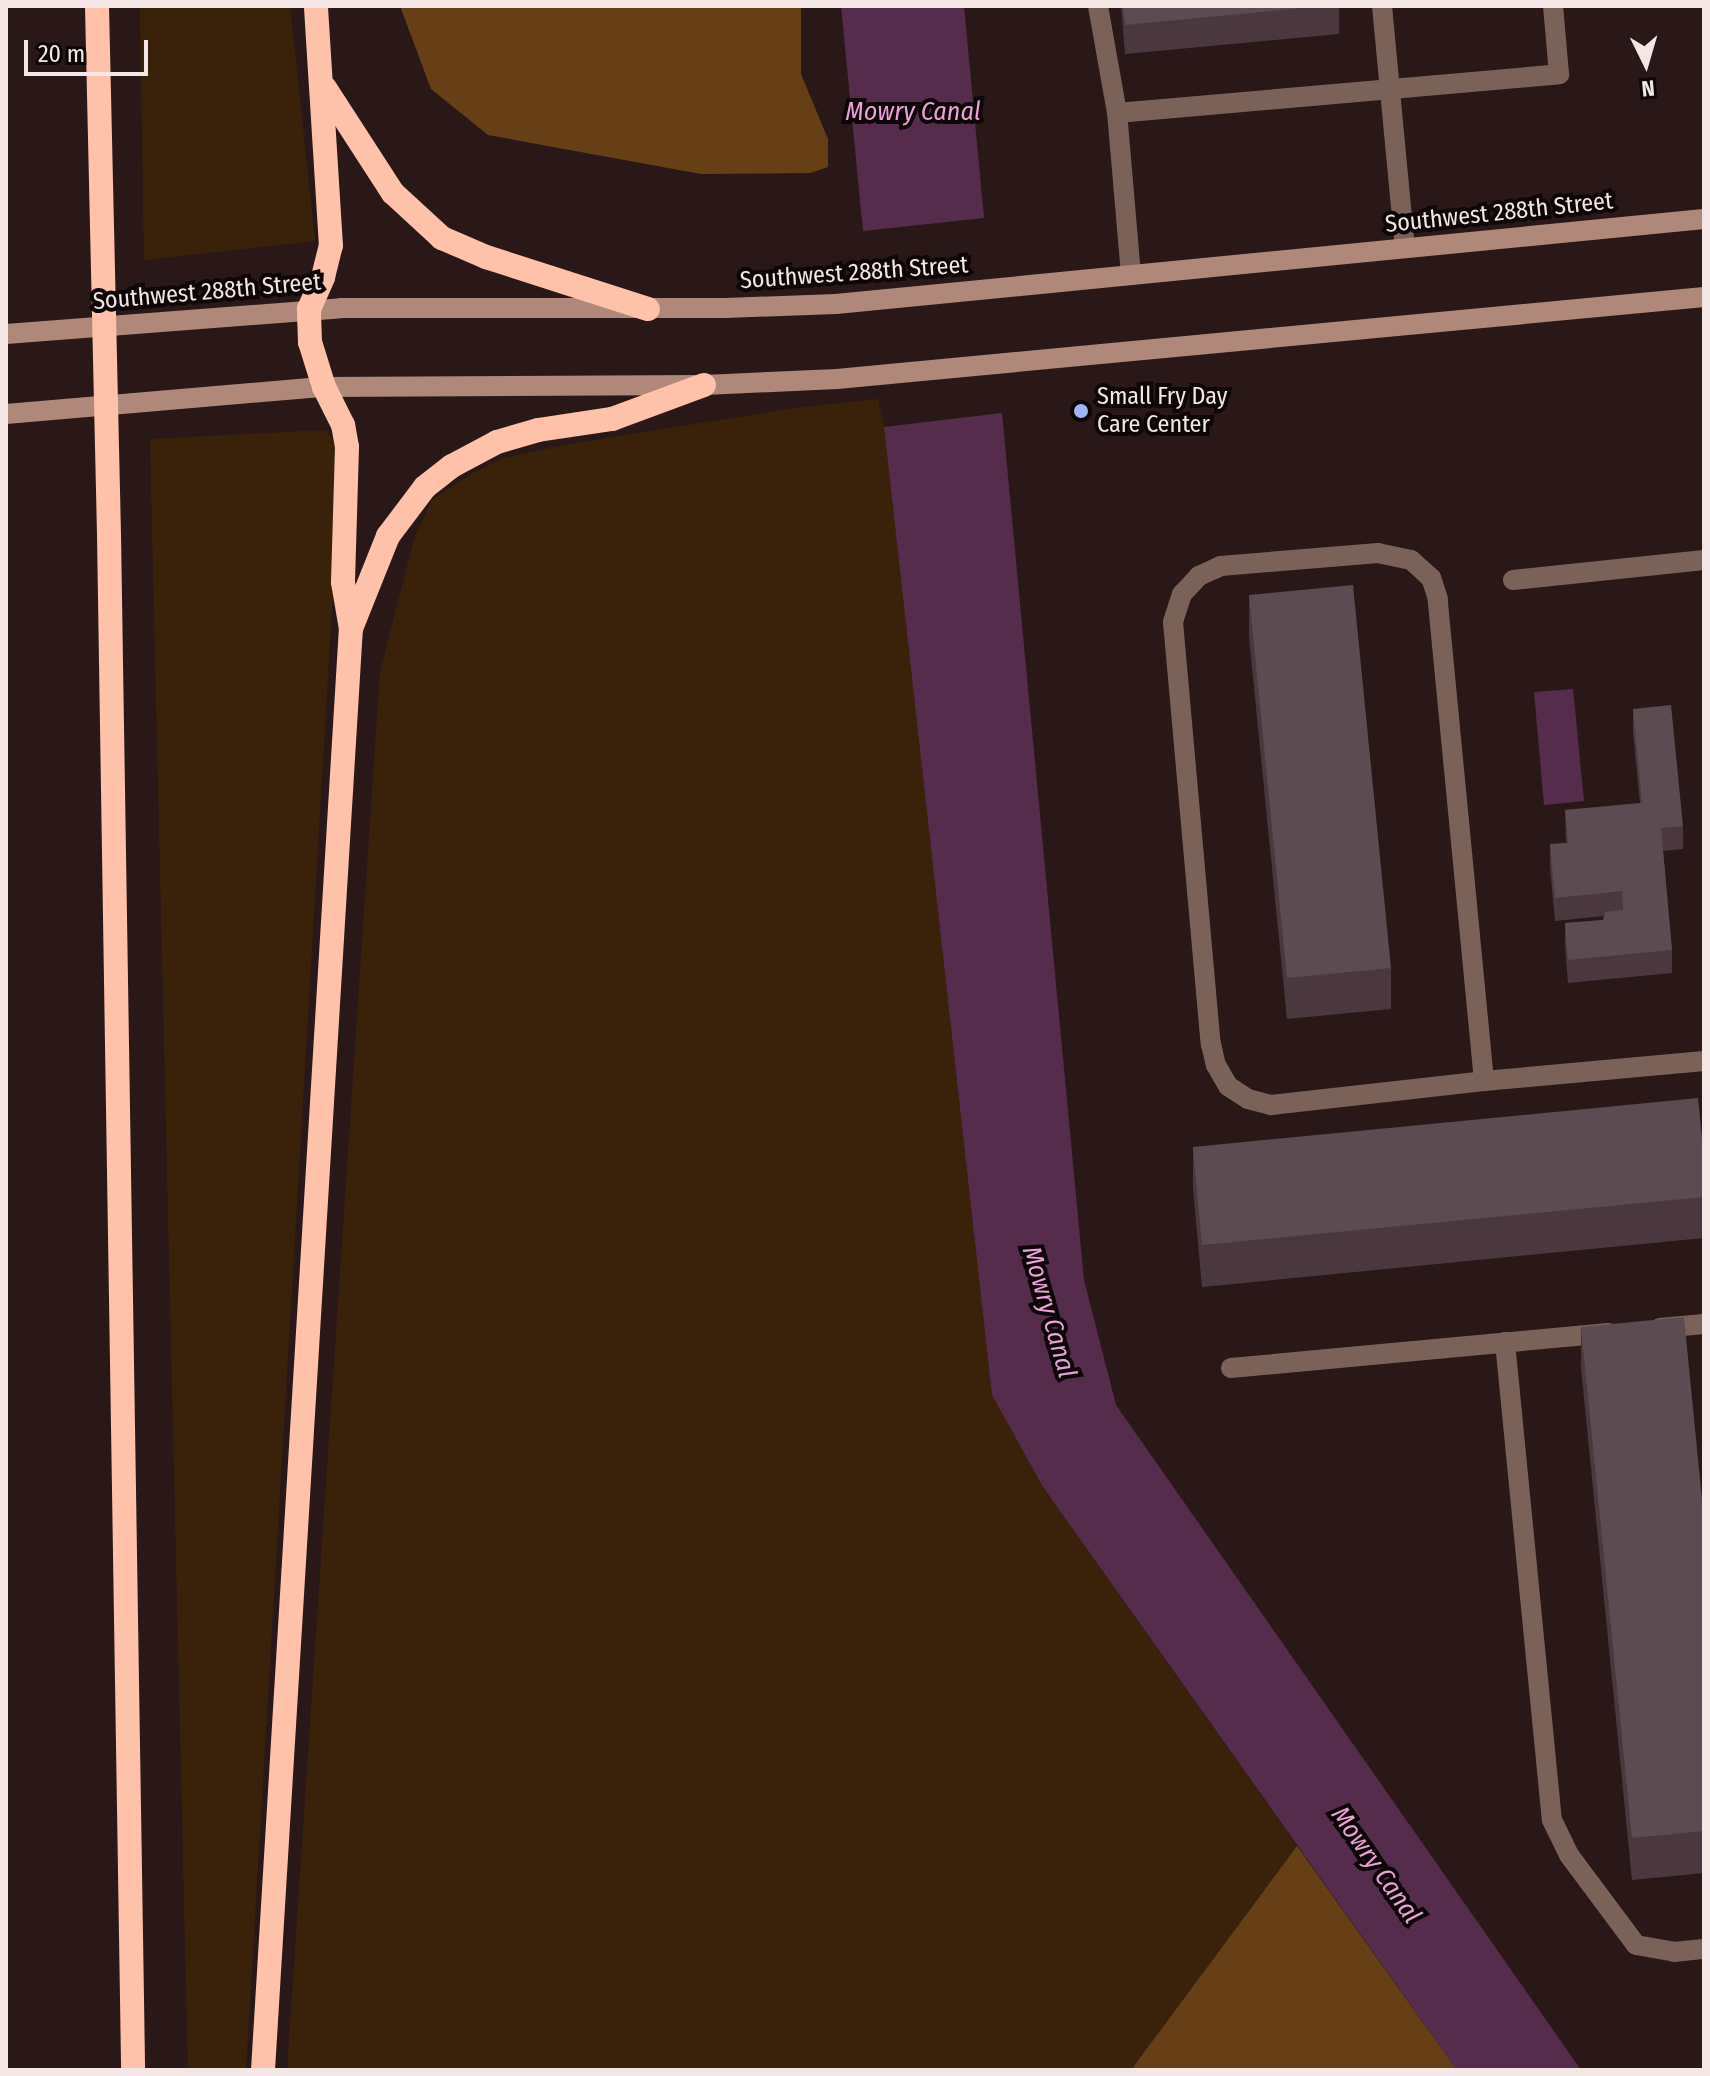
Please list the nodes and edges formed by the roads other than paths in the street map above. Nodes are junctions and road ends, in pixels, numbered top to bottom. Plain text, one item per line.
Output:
1 (97, 6) edge
2 (316, 6) edge
3 (1098, 6) edge
4 (1382, 6) edge
5 (1553, 6) edge
6 (323, 84) junction
7 (1391, 89) junction
8 (1117, 113) junction
9 (1704, 219) edge
10 (1405, 248) junction
11 (1131, 275) junction
12 (1704, 297) edge
13 (309, 309) junction
14 (648, 309) junction
15 (6, 334) edge
16 (704, 385) junction
17 (324, 387) junction
18 (6, 414) edge
19 (1704, 560) edge
20 (1513, 580) dead end
21 (351, 629) junction
22 (1704, 1061) edge
23 (1484, 1081) junction
24 (1704, 1324) edge
25 (1505, 1342) junction
26 (1231, 1368) dead end
27 (1704, 1949) edge
28 (133, 2070) edge
29 (263, 2070) edge

1 - 28 highway
2 - 6 highway
3 - 8 lane
4 - 7 lane
5 - 7 lane
6 - 13 highway
6 - 14 highway
7 - 8 lane
7 - 10 lane
8 - 11 lane
9 - 10 main road, Southwest 288th Street
10 - 11 main road, Southwest 288th Street
11 - 14 main road, Southwest 288th Street
12 - 16 main road
13 - 14 main road, Southwest 288th Street
13 - 15 main road, Southwest 288th Street
13 - 17 highway
16 - 17 main road
16 - 21 highway
17 - 18 main road
17 - 21 highway
19 - 20 lane
21 - 29 highway
22 - 23 lane
23 - 23 lane
24 - 25 lane
25 - 26 lane
25 - 27 lane

